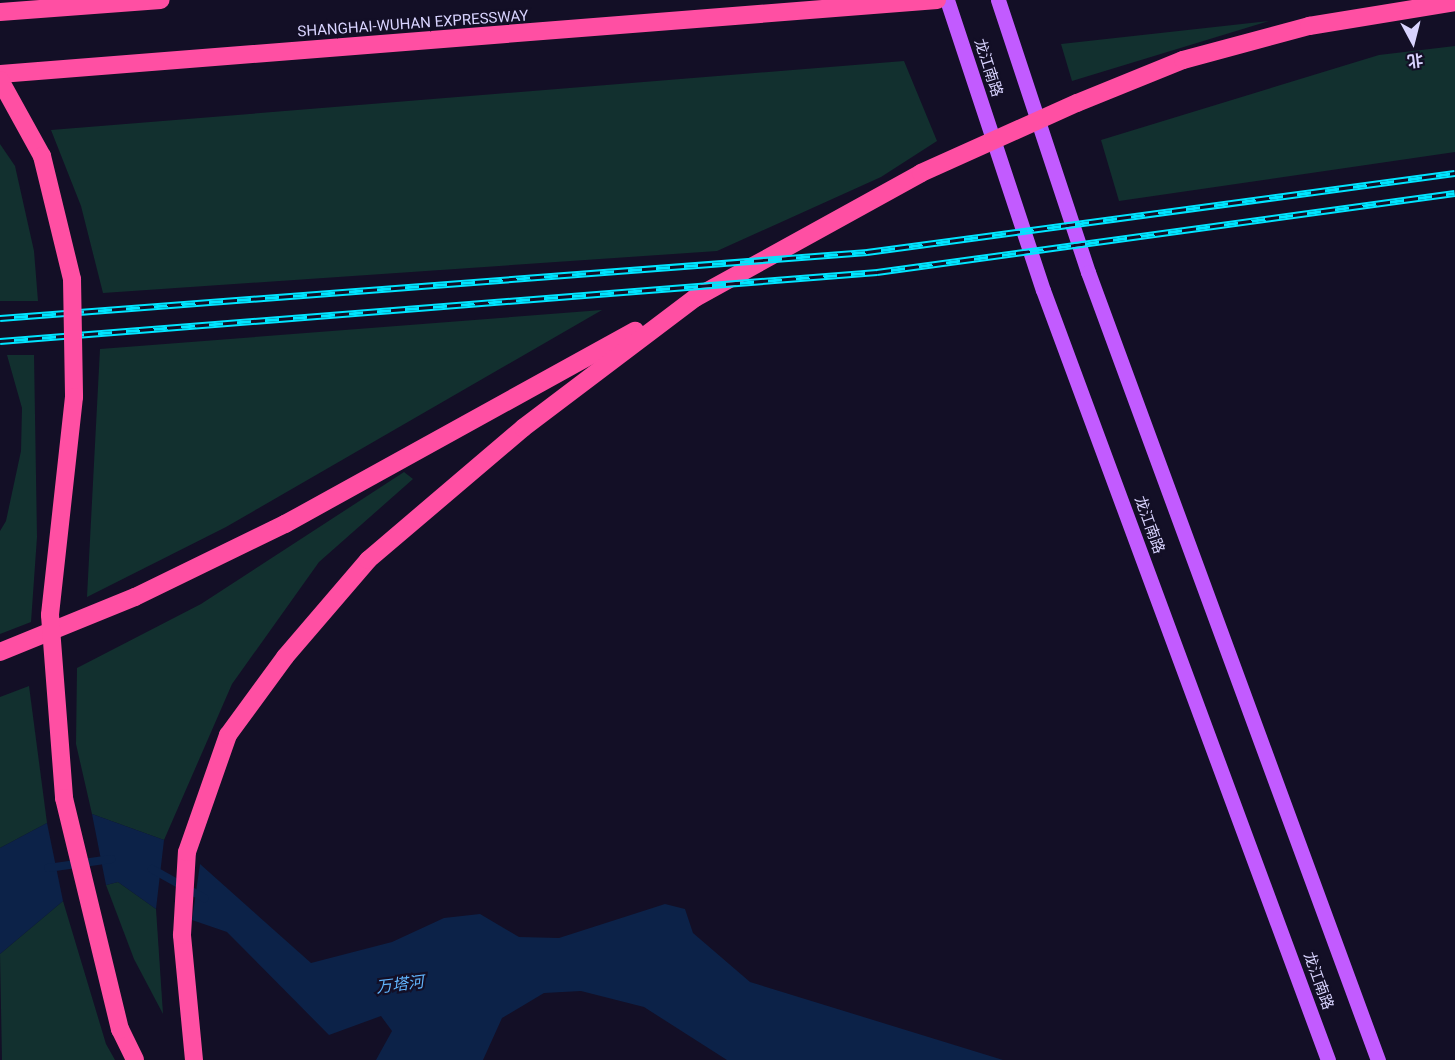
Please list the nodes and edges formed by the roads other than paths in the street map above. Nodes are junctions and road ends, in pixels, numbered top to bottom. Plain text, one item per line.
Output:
1 (161, 0) edge
2 (937, 0) edge
3 (947, 0) edge
4 (998, 0) edge
5 (1455, 2) edge
6 (0, 12) edge
7 (0, 74) edge
8 (0, 80) edge
9 (695, 298) junction
10 (0, 652) edge
11 (135, 1060) edge
12 (194, 1060) edge
13 (1328, 1060) edge
14 (1378, 1060) edge

1 - 6 highway
2 - 7 highway, SHANGHAI-WUHAN EXPRESSWAY
3 - 13 main road, 龙江南路
4 - 14 main road, 龙江南路
5 - 9 highway, bridge
8 - 11 highway, bridge
9 - 10 highway
9 - 12 highway

